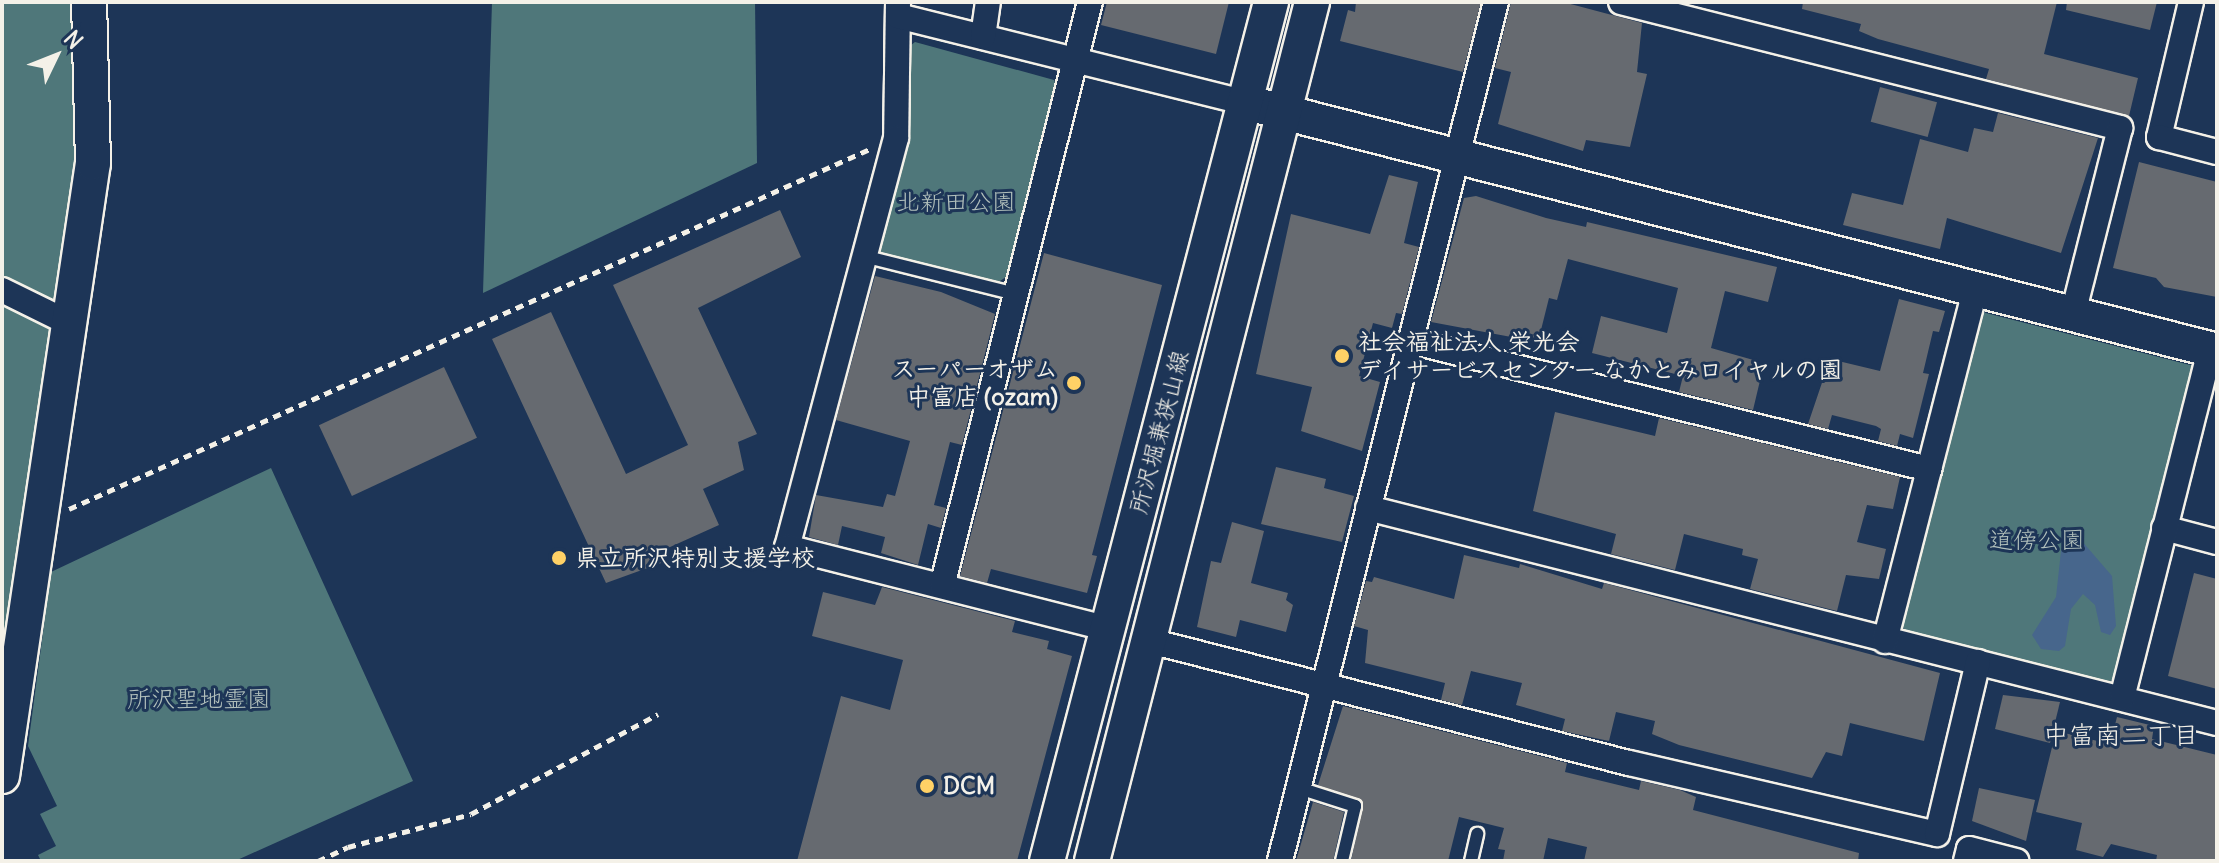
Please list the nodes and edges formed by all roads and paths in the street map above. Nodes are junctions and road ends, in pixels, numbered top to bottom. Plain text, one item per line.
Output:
1 (89, 2) edge
2 (988, 2) edge
3 (1090, 2) edge
4 (1271, 2) edge
5 (1312, 2) edge
6 (1496, 2) edge
7 (1621, 2) edge
8 (2191, 2) edge
9 (898, 9) edge
10 (983, 37) junction
11 (1075, 60) junction
12 (1244, 102) junction
13 (1283, 112) junction
14 (896, 138) junction
15 (2217, 152) edge
16 (1456, 155) junction
17 (863, 256) junction
18 (2, 290) edge
19 (1975, 290) junction
20 (1015, 294) junction
21 (2073, 314) junction
22 (69, 323) junction
23 (1410, 341) junction
24 (2213, 350) edge
25 (1929, 469) junction
26 (1368, 508) junction
27 (37, 515) junction
28 (2164, 528) junction
29 (2217, 542) edge
30 (942, 586) junction
31 (1108, 629) junction
32 (1150, 641) junction
33 (1885, 641) junction
34 (1978, 662) junction
35 (1325, 685) junction
36 (2122, 698) junction
37 (658, 714) dead end
38 (2217, 723) edge
39 (2, 776) edge
40 (1299, 788) junction
41 (1477, 834) dead end
42 (318, 861) edge
43 (1047, 861) edge
44 (1092, 861) edge
45 (1280, 861) edge
46 (1342, 861) edge
47 (1471, 861) edge
48 (1966, 861) edge
49 (2016, 861) edge

1 - 22 street
2 - 10 street
3 - 11 street
4 - 12 street, 所沢堀兼狭山線
5 - 13 street, 所沢堀兼狭山線
6 - 16 street
7 - 21 street
8 - 15 street
9 - 10 street
9 - 14 street
10 - 11 street
11 - 12 street
11 - 20 street
12 - 13 street
12 - 31 street, 所沢堀兼狭山線
13 - 16 street
13 - 32 street, 所沢堀兼狭山線
14 - 17 street
14 - 27 path
16 - 19 street
16 - 23 street
17 - 20 lane
17 - 30 street
18 - 22 street
19 - 21 street
19 - 25 street
20 - 30 street
21 - 24 street
22 - 27 street
23 - 25 street
23 - 26 street
24 - 28 street
25 - 33 street
26 - 33 street
26 - 35 street
27 - 39 street
28 - 29 street
28 - 36 street
30 - 31 street
31 - 43 street, 所沢堀兼狭山線
32 - 35 street
32 - 44 street, 所沢堀兼狭山線
33 - 34 street
34 - 35 street
34 - 36 street
35 - 40 street
36 - 38 street
37 - 42 path
40 - 45 street
40 - 46 lane
41 - 47 lane
48 - 49 street

